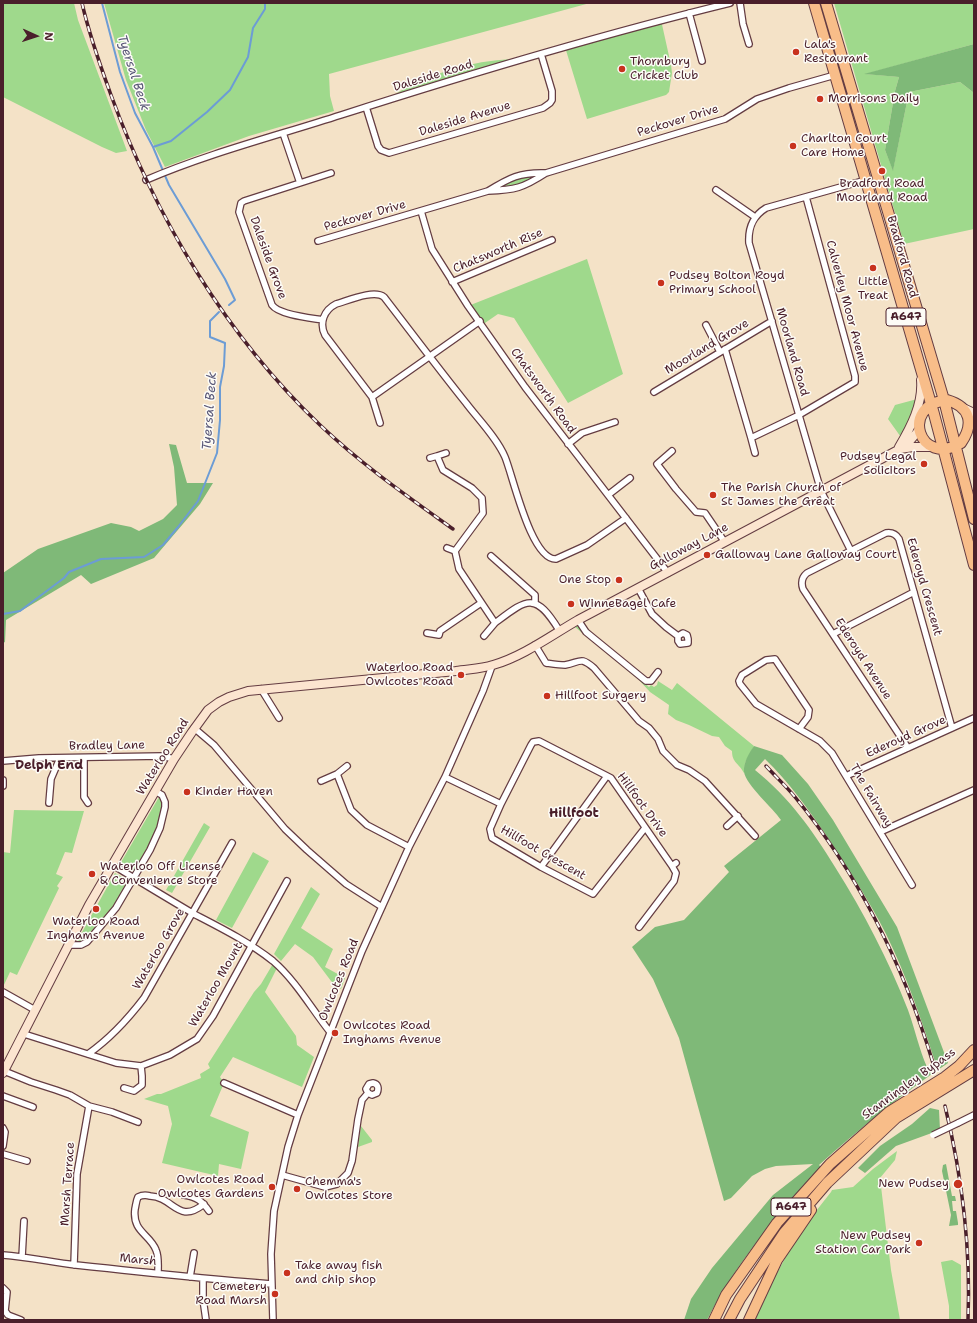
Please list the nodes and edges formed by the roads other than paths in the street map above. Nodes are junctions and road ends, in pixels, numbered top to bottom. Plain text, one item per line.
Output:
1 (730, 3) edge
2 (740, 3) edge
3 (814, 3) edge
4 (826, 3) edge
5 (689, 13) junction
6 (749, 44) dead end
7 (541, 54) junction
8 (702, 61) dead end
9 (835, 75) junction
10 (366, 107) junction
11 (283, 133) junction
12 (331, 173) dead end
13 (546, 173) junction
14 (146, 180) dead end
15 (866, 180) junction
16 (300, 183) junction
17 (716, 190) dead end
18 (488, 191) junction
19 (806, 197) junction
20 (420, 211) junction
21 (755, 217) junction
22 (552, 240) dead end
23 (318, 241) dead end
24 (452, 282) junction
25 (323, 320) junction
26 (480, 321) junction
27 (772, 321) junction
28 (706, 325) dead end
29 (723, 351) junction
30 (429, 356) junction
31 (920, 365) junction
32 (654, 392) dead end
33 (372, 397) junction
34 (944, 400) junction
35 (931, 404) junction
36 (961, 407) junction
37 (974, 413) edge
38 (799, 415) junction
39 (615, 422) dead end
40 (380, 423) dead end
41 (972, 427) edge
42 (919, 430) junction
43 (751, 438) junction
44 (568, 444) junction
45 (930, 446) junction
46 (955, 446) junction
47 (898, 450) junction
48 (944, 450) junction
49 (672, 451) dead end
50 (754, 453) dead end
51 (446, 454) dead end
52 (437, 456) junction
53 (430, 458) dead end
54 (630, 478) dead end
55 (821, 491) junction
56 (608, 495) junction
57 (696, 499) dead end
58 (689, 503) junction
59 (626, 518) junction
60 (974, 519) edge
61 (724, 541) junction
62 (447, 548) dead end
63 (455, 551) junction
64 (851, 551) junction
65 (491, 556) dead end
66 (974, 565) edge
67 (668, 572) junction
68 (802, 581) joint
69 (638, 588) junction
70 (914, 592) junction
71 (534, 602) junction
72 (481, 603) junction
73 (578, 620) junction
74 (495, 623) junction
75 (559, 630) junction
76 (427, 633) dead end
77 (834, 634) junction
78 (484, 636) dead end
79 (678, 636) dead end
80 (535, 645) junction
81 (492, 666) junction
82 (658, 672) dead end
83 (261, 690) junction
84 (279, 718) dead end
85 (974, 718) edge
86 (194, 728) junction
87 (952, 728) junction
88 (799, 729) junction
89 (908, 748) junction
90 (60, 758) junction
91 (84, 758) junction
92 (174, 759) junction
93 (3, 761) edge
94 (347, 766) dead end
95 (337, 774) junction
96 (607, 776) junction
97 (846, 776) junction
98 (445, 777) junction
99 (3, 780) edge
100 (321, 781) dead end
101 (3, 786) edge
102 (974, 790) edge
103 (156, 791) junction
104 (49, 803) dead end
105 (88, 803) dead end
106 (501, 804) junction
107 (738, 816) junction
108 (727, 826) dead end
109 (645, 828) junction
110 (880, 832) junction
111 (755, 836) dead end
112 (232, 843) dead end
113 (409, 847) junction
114 (113, 864) junction
115 (541, 867) junction
116 (133, 877) junction
117 (287, 881) dead end
118 (912, 885) dead end
119 (382, 908) junction
120 (193, 913) junction
121 (639, 927) dead end
122 (70, 945) junction
123 (252, 945) junction
124 (3, 992) edge
125 (35, 1010) junction
126 (330, 1032) junction
127 (24, 1034) junction
128 (974, 1043) edge
129 (972, 1052) edge
130 (88, 1054) junction
131 (140, 1066) junction
132 (974, 1070) edge
133 (4, 1072) edge
134 (224, 1083) dead end
135 (124, 1088) dead end
136 (368, 1093) dead end
137 (3, 1096) edge
138 (89, 1106) junction
139 (33, 1107) dead end
140 (298, 1115) junction
141 (974, 1115) edge
142 (138, 1122) dead end
143 (3, 1128) edge
144 (933, 1135) dead end
145 (3, 1146) edge
146 (3, 1154) edge
147 (857, 1155) junction
148 (27, 1161) dead end
149 (282, 1175) junction
150 (184, 1195) dead end
151 (204, 1204) junction
152 (209, 1212) dead end
153 (24, 1221) dead end
154 (194, 1253) dead end
155 (3, 1255) edge
156 (22, 1257) junction
157 (74, 1264) junction
158 (158, 1273) junction
159 (190, 1277) junction
160 (203, 1278) junction
161 (271, 1284) junction
162 (3, 1288) edge
163 (21, 1320) edge
164 (206, 1320) edge
165 (273, 1320) edge
166 (714, 1320) edge
167 (730, 1320) edge
168 (749, 1320) edge

1 - 5 street, Daleside Road
2 - 6 street
3 - 9 highway, Bradford Road / A647
4 - 34 highway, Bradford Road / A647
5 - 7 street, Daleside Road
5 - 8 street
7 - 10 street, Daleside Road
7 - 10 street, Daleside Avenue
9 - 13 street, Peckover Drive
9 - 15 highway, Bradford Road / A647
10 - 11 street, Daleside Road
11 - 14 street, Daleside Road
11 - 16 street
12 - 16 street, Daleside Grove
13 - 18 street, Peckover Drive
13 - 18 street, Peckover Drive
15 - 19 street
15 - 31 highway, Bradford Road / A647
16 - 25 street, Daleside Grove
17 - 21 street
18 - 20 street, Peckover Drive
19 - 21 street
19 - 38 street, Calverley Moor Avenue
20 - 23 street, Peckover Drive
20 - 24 street, Chatsworth Road
21 - 27 street, Moorland Road
22 - 24 street, Chatsworth Rise
24 - 26 street, Chatsworth Road
25 - 30 street
25 - 33 street
26 - 30 street
26 - 44 street, Chatsworth Road
27 - 29 street, Moorland Grove
27 - 38 street, Moorland Road
28 - 29 street
29 - 32 street, Moorland Grove
29 - 43 street
30 - 33 street
30 - 59 street
31 - 35 highway, Bradford Road / A647
31 - 47 main road
33 - 40 street
34 - 35 highway
34 - 36 highway
34 - 46 highway, Bradford Road / A647
35 - 42 highway
35 - 48 highway, Bradford Road / A647
36 - 37 main road
36 - 41 highway
38 - 43 street, Calverley Moor Avenue
38 - 55 street, Moorland Road
39 - 44 street
41 - 46 highway
42 - 45 highway
42 - 47 main road, Galloway Lane
43 - 50 street
44 - 56 street, Chatsworth Road
45 - 47 main road, Galloway Lane
45 - 48 highway
46 - 48 highway
46 - 60 highway, Bradford Road / A647
47 - 55 main road, Galloway Lane
48 - 66 highway, Bradford Road / A647
49 - 58 street
51 - 52 street
52 - 53 street
52 - 63 street
54 - 56 street
55 - 61 main road, Galloway Lane
55 - 64 street, Moorland Road
56 - 59 street, Chatsworth Road
57 - 58 street
58 - 61 street
59 - 67 street, Chatsworth Road
61 - 67 main road, Galloway Lane
62 - 63 street
63 - 72 street
64 - 68 street, Ederoyd Crescent
64 - 70 street, Ederoyd Crescent
65 - 71 street
67 - 69 main road, Galloway Lane
68 - 77 street, Ederoyd Avenue
69 - 73 main road, Galloway Lane
69 - 79 street
70 - 77 street
70 - 87 street, Ederoyd Crescent
71 - 74 street
71 - 75 street
72 - 74 street
72 - 76 street
73 - 75 main road, Galloway Lane
73 - 82 street
74 - 78 street
75 - 80 main road, Galloway Lane
77 - 89 street, Ederoyd Avenue
80 - 81 main road, Galloway Lane
80 - 107 street
81 - 83 main road, Waterloo Road
81 - 98 street, Owlcotes Road
83 - 84 street
83 - 86 main road, Waterloo Road
85 - 87 street, Ederoyd Grove
86 - 92 main road, Waterloo Road
86 - 119 street
87 - 89 street, Ederoyd Grove
88 - 88 street, The Fairway
88 - 97 street, The Fairway
89 - 97 street, Ederoyd Grove
90 - 91 street, Bradley Lane
90 - 93 street, Bradley Lane
90 - 104 street
91 - 92 street, Bradley Lane
91 - 105 street
92 - 103 main road, Waterloo Road
94 - 95 street
95 - 100 street
95 - 113 street
96 - 106 street, Hillfoot Drive
96 - 109 street, Hillfoot Drive
96 - 115 street
97 - 110 street, The Fairway
98 - 106 street
98 - 113 street, Owlcotes Road
99 - 101 street
102 - 110 street
103 - 114 main road, Waterloo Road
103 - 116 street
106 - 115 street, Hillfoot Crescent
107 - 108 street
107 - 111 street
109 - 115 street, Hillfoot Crescent
109 - 121 street, Hillfoot Drive
110 - 118 street, The Fairway
112 - 120 street, Waterloo Grove
113 - 119 street, Owlcotes Road
114 - 116 street
114 - 122 main road, Waterloo Road
116 - 120 street
116 - 122 street
117 - 123 street, Waterloo Mount
119 - 126 street, Owlcotes Road
120 - 123 street
120 - 130 street, Waterloo Grove
122 - 125 main road, Waterloo Road
123 - 126 street
123 - 131 street, Waterloo Mount
124 - 125 street
125 - 127 main road, Waterloo Road
126 - 140 street, Owlcotes Road
127 - 130 street, Waterloo Mount
127 - 133 main road, Waterloo Road
128 - 129 highway, A647
129 - 166 highway, Stanningley Bypass / A647
130 - 131 street, Waterloo Mount
131 - 135 street
132 - 147 highway, Stanningley Bypass / A647
133 - 138 street
134 - 140 street
136 - 149 street
137 - 139 street
138 - 142 street
138 - 157 street, Marsh Terrace
140 - 149 street, Owlcotes Road
141 - 144 street, bridge
143 - 145 street
146 - 148 street
147 - 167 highway, Stanningley Bypass / A647
147 - 168 highway
149 - 161 street, Owlcotes Road
150 - 151 street
151 - 152 street
151 - 158 street
153 - 156 street
154 - 159 street
155 - 156 street, Marsh
156 - 157 street, Marsh
157 - 158 street, Marsh
158 - 159 street, Marsh
159 - 160 street, Marsh
160 - 161 street, Marsh
160 - 164 street
161 - 165 street, Owlcotes Road
162 - 163 street

